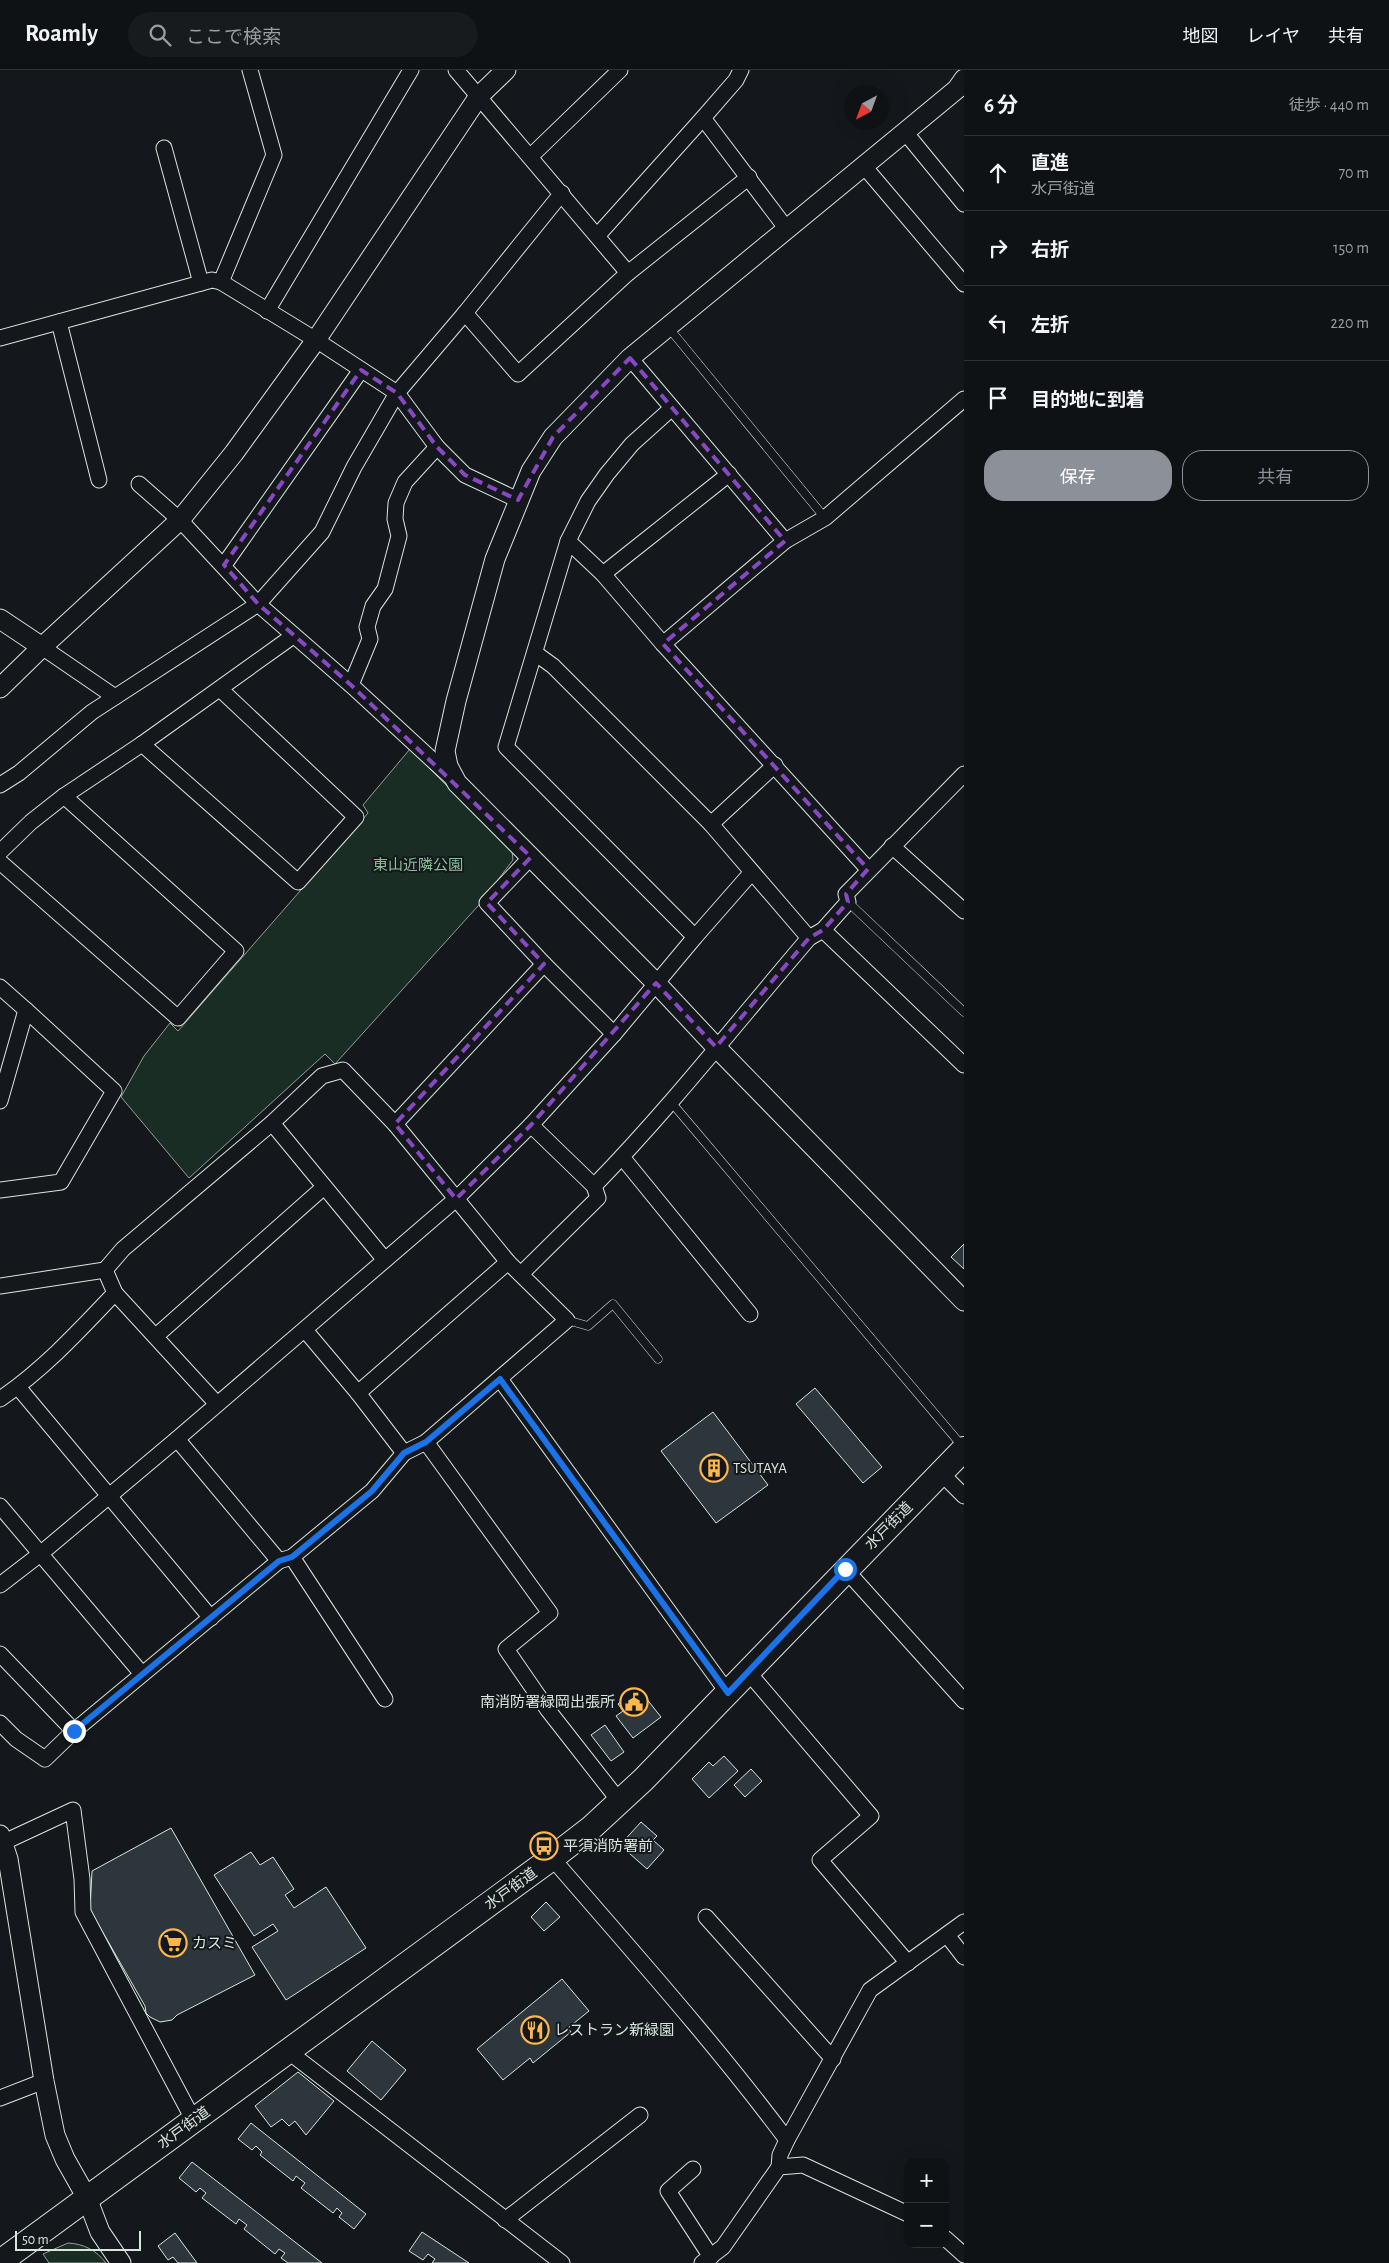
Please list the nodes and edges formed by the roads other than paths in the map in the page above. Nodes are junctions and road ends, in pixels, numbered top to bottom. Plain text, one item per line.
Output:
1 (250, 70) edge
2 (411, 70) edge
3 (456, 70) edge
4 (506, 70) edge
5 (620, 70) edge
6 (741, 70) edge
7 (964, 79) edge
8 (480, 96) junction
9 (703, 118) junction
10 (905, 132) junction
11 (164, 148) dead end
12 (531, 156) junction
13 (863, 166) junction
14 (749, 177) junction
15 (562, 193) junction
16 (964, 204) edge
17 (786, 228) junction
18 (598, 235) junction
19 (628, 273) junction
20 (220, 282) junction
21 (201, 283) junction
22 (964, 284) edge
23 (267, 311) junction
24 (465, 313) junction
25 (59, 322) junction
26 (668, 327) junction
27 (0, 338) edge
28 (316, 340) junction
29 (630, 358) junction
30 (361, 370) junction
31 (397, 394) junction
32 (964, 399) edge
33 (672, 408) junction
34 (437, 448) junction
35 (729, 474) junction
36 (99, 480) dead end
37 (139, 484) dead end
38 (518, 500) junction
39 (824, 518) junction
40 (180, 520) junction
41 (568, 541) junction
42 (785, 541) junction
43 (224, 565) junction
44 (603, 574) junction
45 (258, 604) junction
46 (0, 619) edge
47 (293, 636) junction
48 (662, 644) junction
49 (42, 647) junction
50 (535, 652) junction
51 (351, 685) junction
52 (0, 688) edge
53 (220, 688) junction
54 (114, 697) junction
55 (142, 744) junction
56 (775, 765) junction
57 (964, 774) edge
58 (457, 783) junction
59 (0, 785) edge
60 (64, 796) junction
61 (711, 824) junction
62 (892, 846) junction
63 (0, 852) edge
64 (531, 857) junction
65 (0, 862) edge
66 (868, 869) junction
67 (752, 872) junction
68 (848, 902) junction
69 (964, 911) edge
70 (823, 930) junction
71 (695, 936) junction
72 (809, 938) junction
73 (544, 964) junction
74 (656, 983) junction
75 (0, 987) edge
76 (26, 1010) junction
77 (964, 1012) edge
78 (614, 1034) junction
79 (716, 1047) junction
80 (964, 1065) edge
81 (0, 1101) edge
82 (672, 1102) junction
83 (272, 1123) junction
84 (396, 1124) junction
85 (531, 1126) junction
86 (622, 1157) junction
87 (594, 1186) junction
88 (324, 1187) junction
89 (0, 1190) edge
90 (456, 1199) junction
91 (385, 1260) junction
92 (508, 1262) junction
93 (105, 1270) junction
94 (521, 1274) junction
95 (0, 1286) edge
96 (115, 1293) junction
97 (964, 1301) edge
98 (750, 1314) dead end
99 (568, 1320) junction
100 (305, 1330) junction
101 (156, 1336) junction
102 (658, 1359) dead end
103 (500, 1379) junction
104 (18, 1387) junction
105 (358, 1393) junction
106 (0, 1399) edge
107 (217, 1404) junction
108 (177, 1439) junction
109 (426, 1442) junction
110 (964, 1449) edge
111 (404, 1453) junction
112 (941, 1473) junction
113 (964, 1496) edge
114 (108, 1497) junction
115 (0, 1506) edge
116 (39, 1555) junction
117 (285, 1559) junction
118 (845, 1569) junction
119 (0, 1585) edge
120 (211, 1618) junction
121 (0, 1654) edge
122 (748, 1672) junction
123 (142, 1674) junction
124 (728, 1693) junction
125 (385, 1699) dead end
126 (964, 1702) edge
127 (0, 1722) edge
128 (74, 1731) junction
129 (620, 1802) junction
130 (1, 1841) edge
131 (552, 1858) junction
132 (706, 1917) dead end
133 (964, 1922) edge
134 (946, 1935) junction
135 (964, 1957) edge
136 (908, 1963) junction
137 (289, 2052) junction
138 (833, 2060) junction
139 (44, 2081) junction
140 (0, 2098) edge
141 (640, 2115) dead end
142 (194, 2121) junction
143 (787, 2140) junction
144 (779, 2167) junction
145 (694, 2169) dead end
146 (87, 2198) junction
147 (904, 2212) edge
148 (505, 2220) junction
149 (949, 2242) edge
150 (964, 2255) edge
151 (706, 2260) edge
152 (0, 2262) edge
153 (121, 2263) edge
154 (562, 2263) edge

1 - 20 street
2 - 23 street
3 - 8 street
4 - 8 street
5 - 12 street
6 - 9 street
7 - 10 street
8 - 12 street
8 - 28 street
9 - 14 street
9 - 18 street
10 - 13 street
10 - 16 street
11 - 21 street
12 - 15 street
13 - 17 street
13 - 22 street
14 - 17 street
14 - 19 street
15 - 18 street
15 - 24 street
17 - 26 street
18 - 19 street
19 - 24 street
20 - 21 street
20 - 23 street
21 - 25 street
23 - 28 street
24 - 31 street
25 - 27 street
25 - 36 street
26 - 29 street
26 - 39 lane
28 - 30 street
28 - 40 street
29 - 33 street
29 - 38 street
30 - 31 street
30 - 43 street
31 - 34 street
31 - 45 street
32 - 39 street
33 - 35 street
33 - 41 street
34 - 38 street
34 - 51 street
35 - 42 street
35 - 44 street
37 - 40 street
38 - 58 street
39 - 42 street
40 - 43 street
40 - 49 street
41 - 44 street
41 - 50 street
42 - 48 street
43 - 45 street
44 - 48 street
45 - 47 street
45 - 54 street
46 - 49 street
47 - 51 street
47 - 53 street
48 - 56 street
49 - 52 street
49 - 54 street
50 - 61 street
50 - 71 street
51 - 58 street
53 - 55 street
53 - 55 street
54 - 59 street
55 - 60 street
56 - 61 street
56 - 66 street
57 - 62 street
58 - 64 street
60 - 63 street
60 - 65 street
61 - 67 street
62 - 66 street
62 - 69 street
64 - 73 street
64 - 74 street
66 - 68 street
67 - 71 street
67 - 72 street
68 - 70 street
68 - 77 lane
70 - 72 street
70 - 80 street
71 - 74 street
72 - 79 street
73 - 78 street
73 - 84 street
74 - 78 street
74 - 79 street
75 - 76 street
76 - 81 street
76 - 89 street
78 - 85 street
79 - 82 street
79 - 97 street
82 - 86 street
82 - 110 lane
83 - 84 street
83 - 88 street
83 - 93 street
84 - 90 street
85 - 87 street
85 - 90 street
86 - 87 street
86 - 98 street
87 - 94 street
88 - 91 street
88 - 101 street
90 - 91 street
90 - 92 street
91 - 100 street
92 - 94 street
92 - 105 street
93 - 95 street
93 - 96 street
94 - 99 street
96 - 101 street
96 - 104 street
99 - 102 lane
99 - 103 street
100 - 105 street
100 - 107 street
101 - 107 street
103 - 109 street
103 - 124 street
104 - 106 street
104 - 114 street
105 - 111 street
107 - 108 street
108 - 114 street
108 - 117 street
109 - 111 street
109 - 129 street
110 - 112 main road, 水戸街道
111 - 117 street
112 - 113 street
112 - 118 main road, 水戸街道
114 - 116 street
114 - 120 street
115 - 116 street
116 - 119 street
116 - 123 street
117 - 120 street
117 - 125 street
118 - 122 main road, 水戸街道
118 - 126 street
120 - 123 street
121 - 128 street
122 - 124 main road, 水戸街道
122 - 136 street
123 - 128 street
124 - 129 main road, 水戸街道
127 - 128 street
129 - 131 main road, 水戸街道
130 - 139 street
130 - 142 street
131 - 137 main road, 水戸街道
131 - 143 street
132 - 138 street
133 - 134 street
134 - 135 street
134 - 136 street
136 - 138 street
137 - 142 main road, 水戸街道
137 - 148 street
138 - 143 street
139 - 140 street
139 - 146 street
141 - 148 street
142 - 146 main road, 水戸街道
143 - 144 street
144 - 147 street
144 - 151 street
145 - 151 street
146 - 152 main road, 水戸街道
146 - 153 street
148 - 154 street
149 - 150 street

